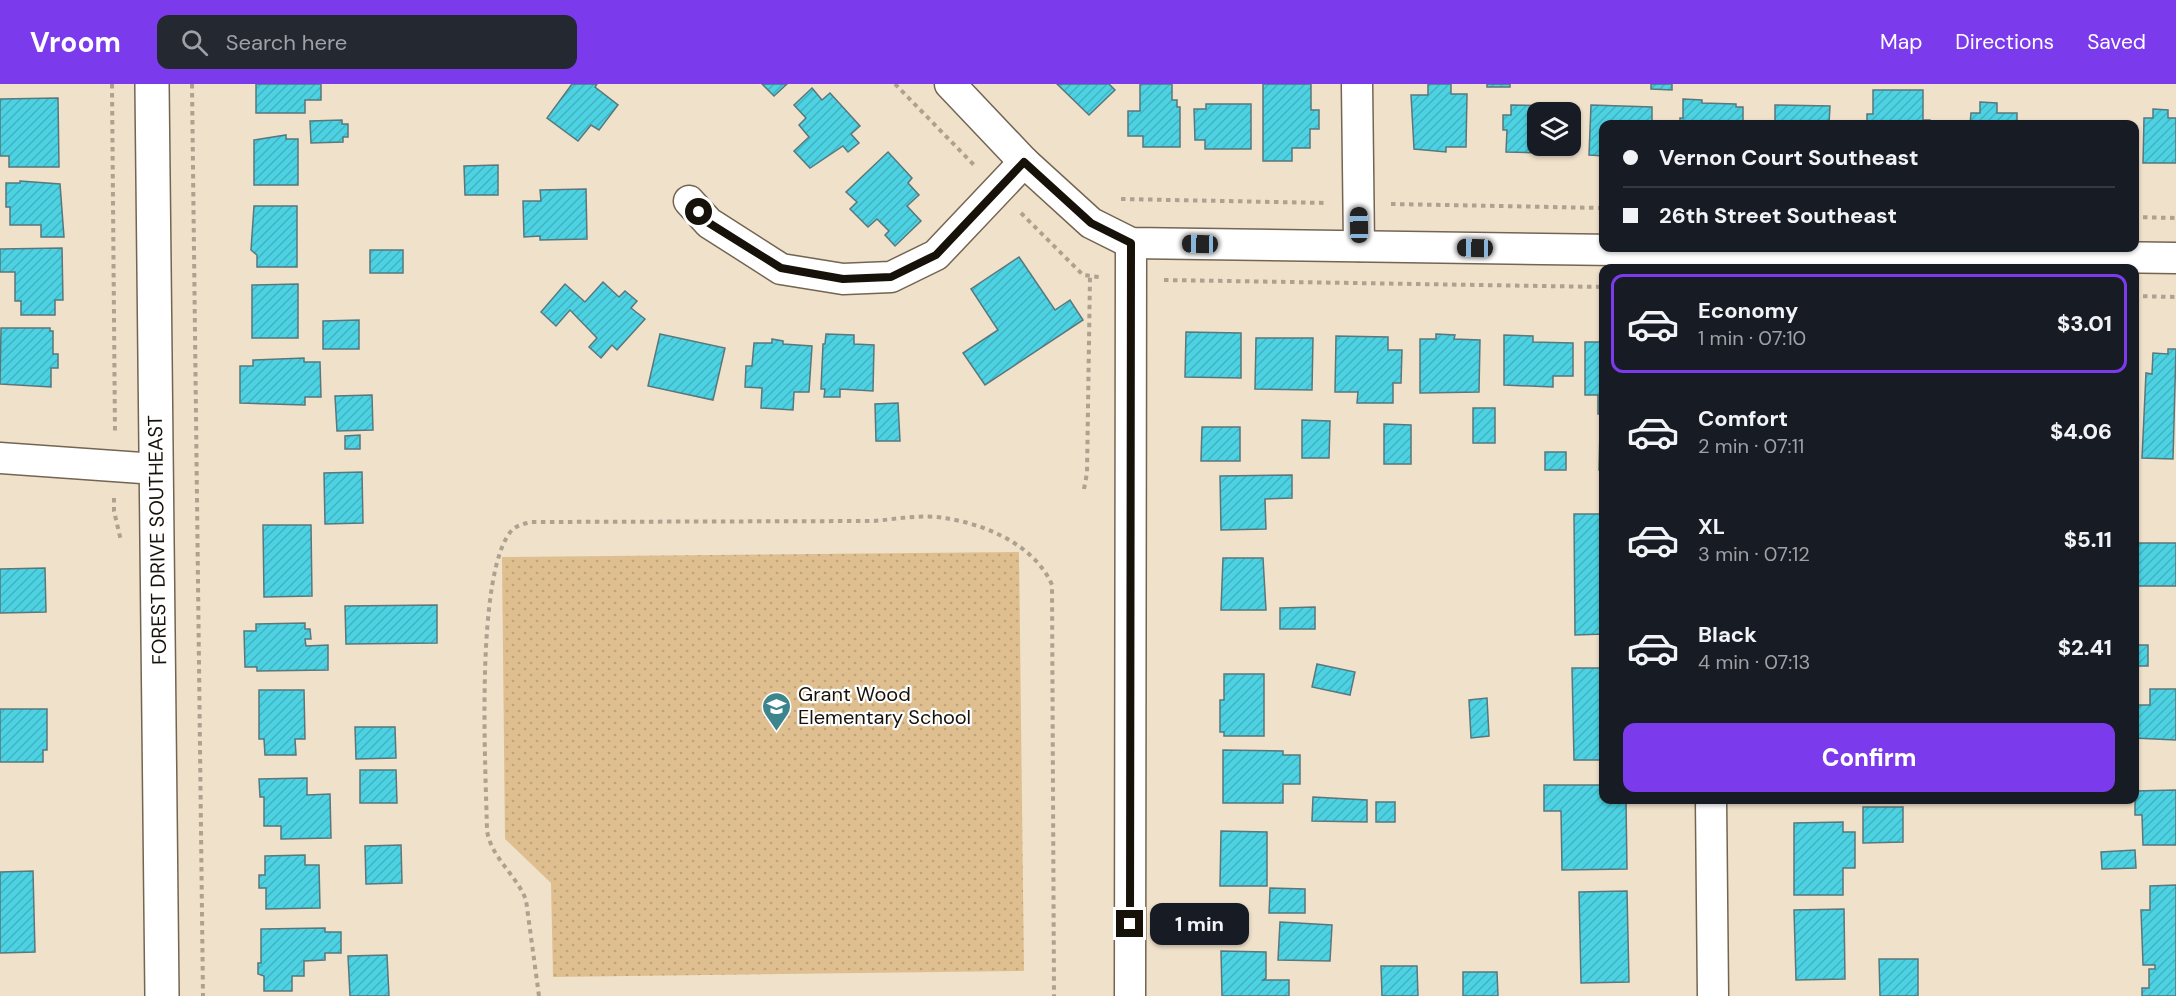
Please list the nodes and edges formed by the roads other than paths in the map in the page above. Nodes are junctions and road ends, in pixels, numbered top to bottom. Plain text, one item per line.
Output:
1 (152, 84) edge
2 (950, 84) edge
3 (1357, 84) edge
4 (1024, 162) junction
5 (689, 201) dead end
6 (1131, 243) junction
7 (1359, 246) junction
8 (2176, 258) edge
9 (1706, 260) edge
10 (0, 458) edge
11 (156, 469) junction
12 (1711, 804) edge
13 (162, 996) edge
14 (1130, 996) edge
15 (1713, 996) edge

1 - 11 street, FOREST DRIVE SOUTHEAST
2 - 4 street
3 - 7 street
4 - 5 street
4 - 6 street
6 - 7 street
6 - 14 street
7 - 9 street
8 - 9 street
10 - 11 street
11 - 13 street, FOREST DRIVE SOUTHEAST
12 - 15 street

